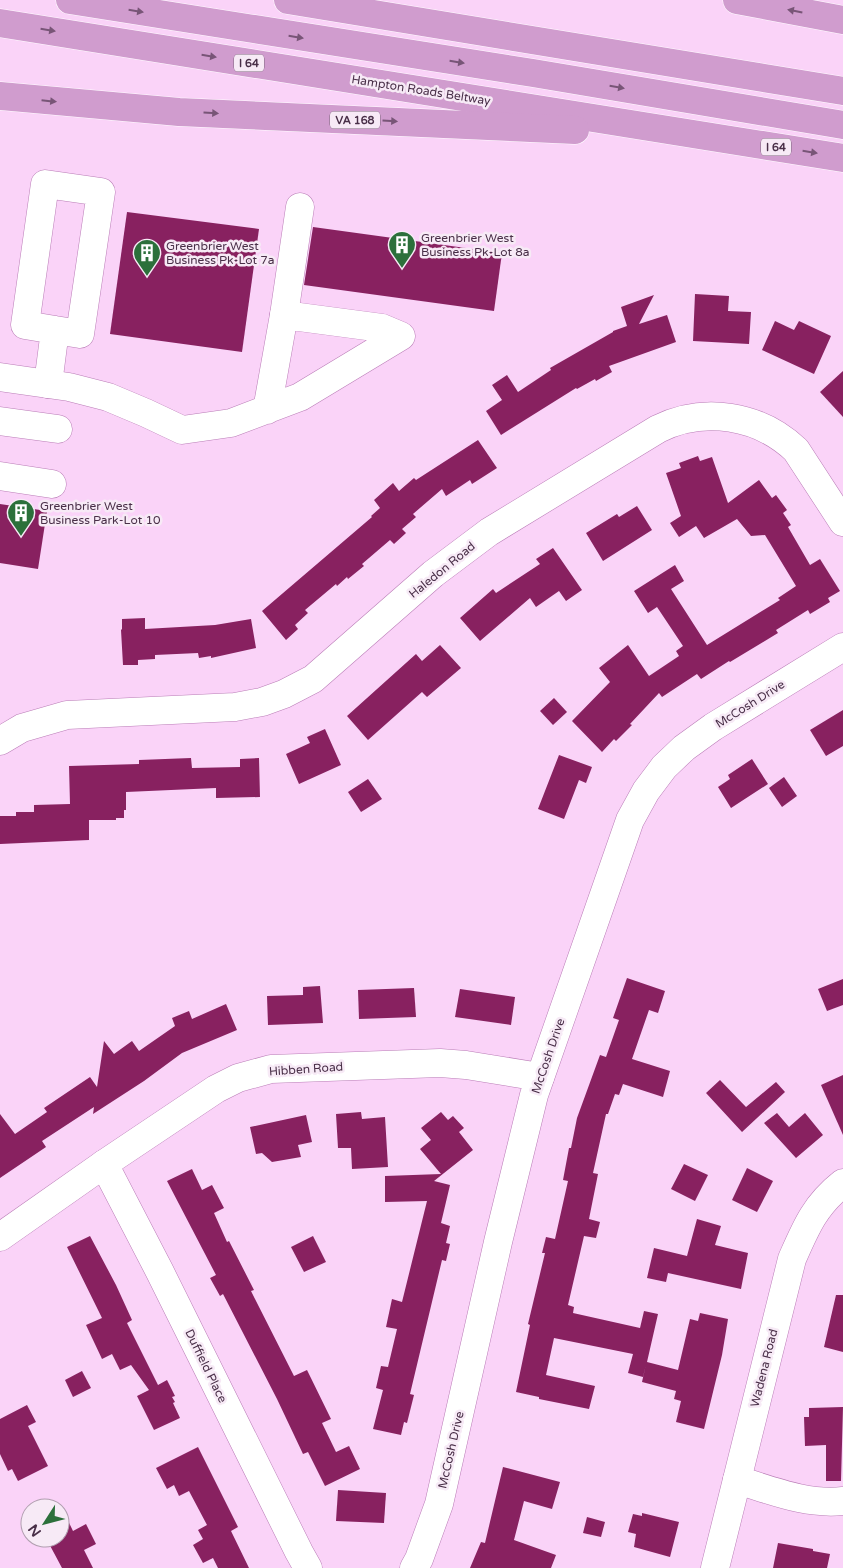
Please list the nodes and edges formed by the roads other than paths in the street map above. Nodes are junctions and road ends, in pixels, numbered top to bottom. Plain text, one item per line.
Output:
1 (70, 0) edge
2 (288, 0) edge
3 (378, 0) edge
4 (737, 0) edge
5 (843, 20) edge
6 (0, 23) edge
7 (843, 76) edge
8 (843, 91) edge
9 (0, 96) edge
10 (843, 125) edge
11 (710, 136) junction
12 (843, 158) edge
13 (300, 207) dead end
14 (284, 315) junction
15 (55, 330) junction
16 (0, 377) edge
17 (48, 384) junction
18 (267, 410) junction
19 (0, 421) edge
20 (58, 430) dead end
21 (0, 476) edge
22 (52, 484) dead end
23 (843, 522) edge
24 (843, 647) edge
25 (0, 741) edge
26 (540, 1077) junction
27 (104, 1164) junction
28 (843, 1183) edge
29 (0, 1236) edge
30 (736, 1480) junction
31 (843, 1501) edge
32 (308, 1568) edge
33 (414, 1568) edge
34 (715, 1568) edge

1 -> 10 highway
2 - 8 highway
3 - 7 highway
5 -> 4 highway
6 -> 11 highway, Hampton Roads Beltway / I 64
9 -> 11 highway, VA 168
11 -> 12 highway, Hampton Roads Beltway / I 64
13 - 14 street
14 - 18 street
14 - 18 street
15 - 15 street
15 - 17 street
16 - 17 street
17 - 18 street
19 - 20 street
21 - 22 street
23 - 25 street, Haledon Road
24 - 26 street, McCosh Drive
26 - 27 street, Hibben Road
26 - 33 street, McCosh Drive
27 - 29 street, Hibben Road
27 - 32 street, Duffield Place
28 - 30 street, Wadena Road
30 - 31 street
30 - 34 street, Wadena Road

